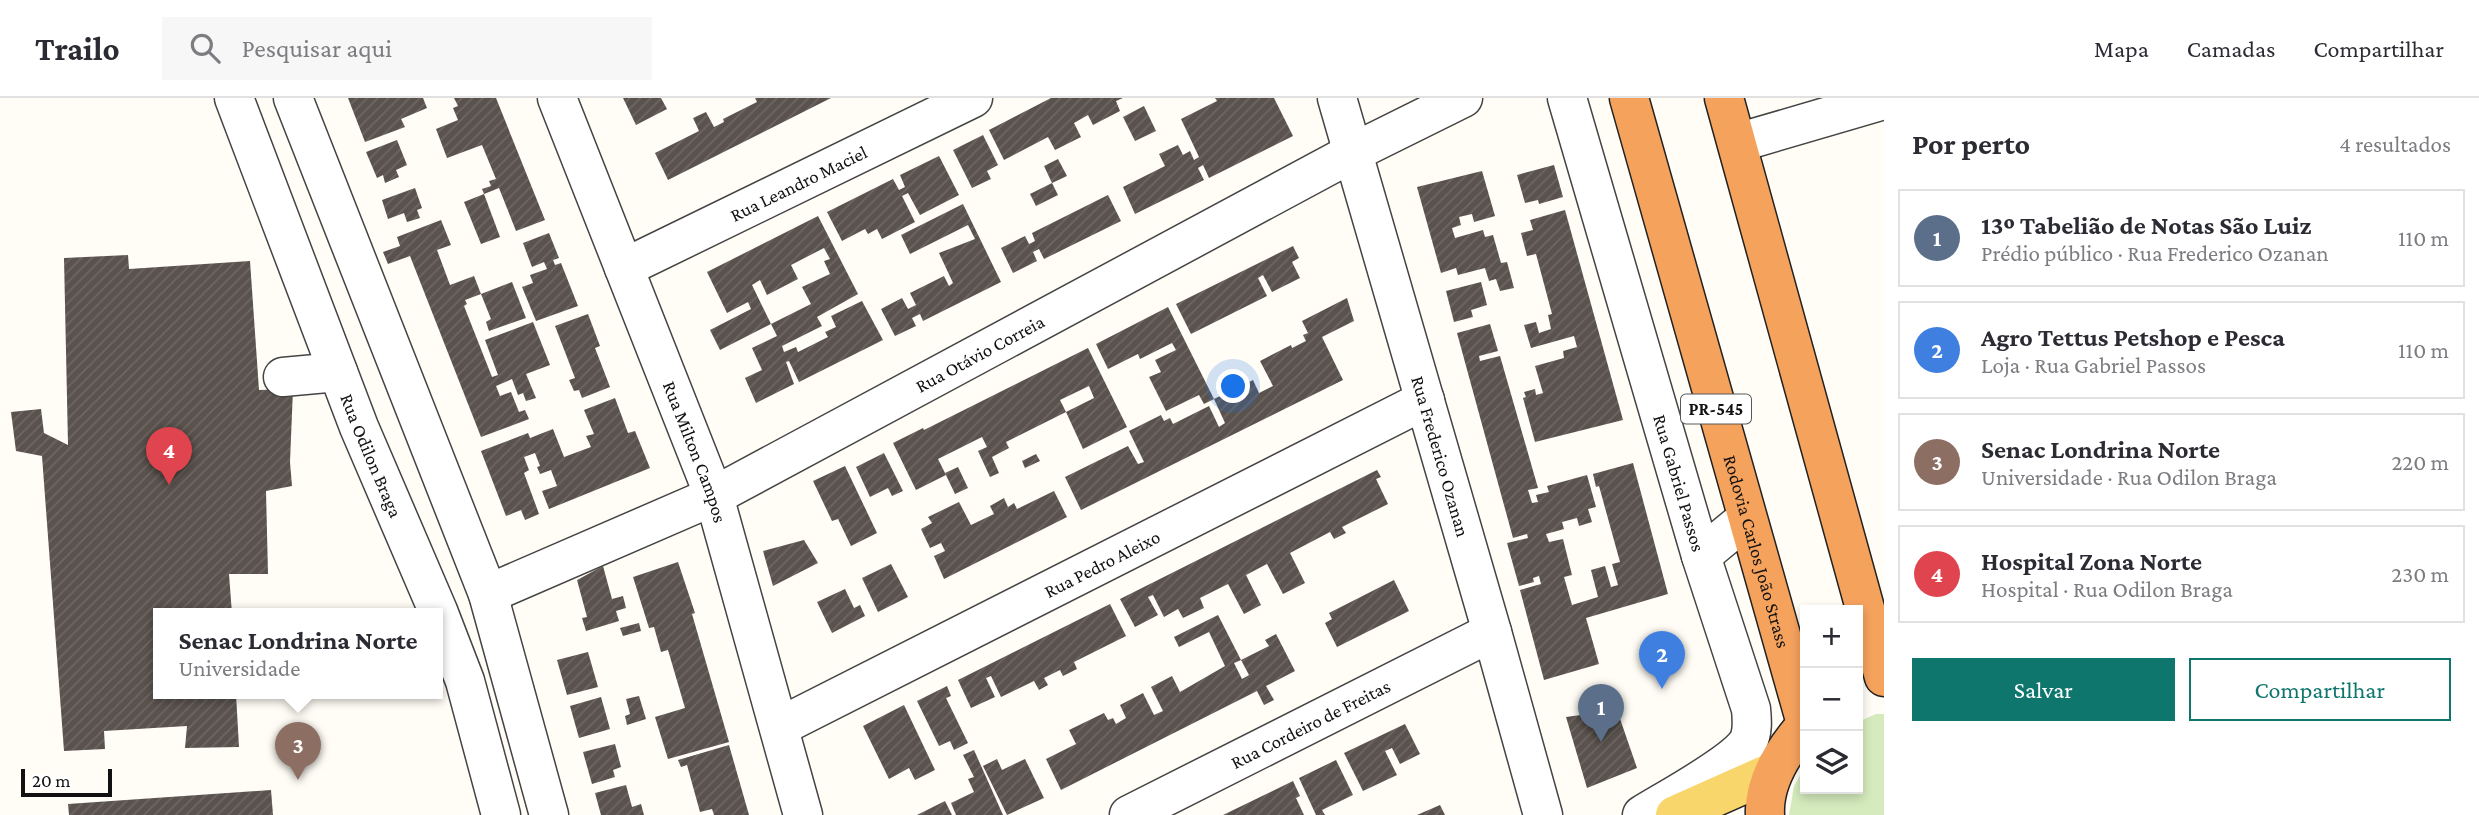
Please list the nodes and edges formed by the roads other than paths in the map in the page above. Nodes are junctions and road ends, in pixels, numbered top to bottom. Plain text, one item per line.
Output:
1 (234, 98) edge
2 (293, 98) edge
3 (557, 98) edge
4 (973, 98) edge
5 (1337, 98) edge
6 (1463, 98) edge
7 (1567, 98) edge
8 (1629, 98) edge
9 (1724, 98) edge
10 (1884, 100) edge
11 (1737, 144) junction
12 (1352, 153) junction
13 (624, 268) junction
14 (341, 380) junction
15 (291, 389) dead end
16 (1425, 401) junction
17 (714, 496) junction
18 (1747, 518) junction
19 (1702, 556) junction
20 (488, 594) junction
21 (437, 608) edge
22 (443, 624) edge
23 (1492, 632) junction
24 (1884, 677) edge
25 (1884, 689) edge
26 (1863, 695) edge
27 (1800, 703) edge
28 (779, 727) junction
29 (1801, 731) edge
30 (1774, 771) junction
31 (501, 815) edge
32 (549, 815) edge
33 (803, 815) edge
34 (1129, 815) edge
35 (1543, 815) edge
36 (1642, 815) edge
37 (1675, 815) edge
38 (1765, 815) edge

1 - 14 street, Rua Odilon Braga
2 - 20 street
3 - 13 street, Rua Milton Campos
4 - 13 street, Rua Leandro Maciel
5 - 12 street, Rua Frederico Ozanan
6 - 12 street, Rua Otávio Correia
7 - 19 street, Rua Gabriel Passos
8 - 18 highway, Rodovia Carlos João Strass / PR-545
9 - 11 highway
10 - 11 street
11 - 24 highway
12 - 16 street, Rua Frederico Ozanan
12 - 17 street, Rua Otávio Correia
13 - 17 street, Rua Milton Campos
14 - 15 street
14 - 21 street, Rua Odilon Braga
16 - 23 street, Rua Frederico Ozanan
16 - 28 street, Rua Pedro Aleixo
17 - 20 street, Rua Otávio Correia
17 - 28 street, Rua Milton Campos
18 - 19 street
18 - 27 highway, Rodovia Carlos João Strass / PR-545
19 - 36 street, Rua Gabriel Passos
20 - 32 street
22 - 31 street, Rua Odilon Braga
23 - 34 street, Rua Cordeiro de Freitas
23 - 35 street, Rua Frederico Ozanan
25 - 26 highway
28 - 33 street, Rua Milton Campos
29 - 30 highway
30 - 37 main road
30 - 38 highway

